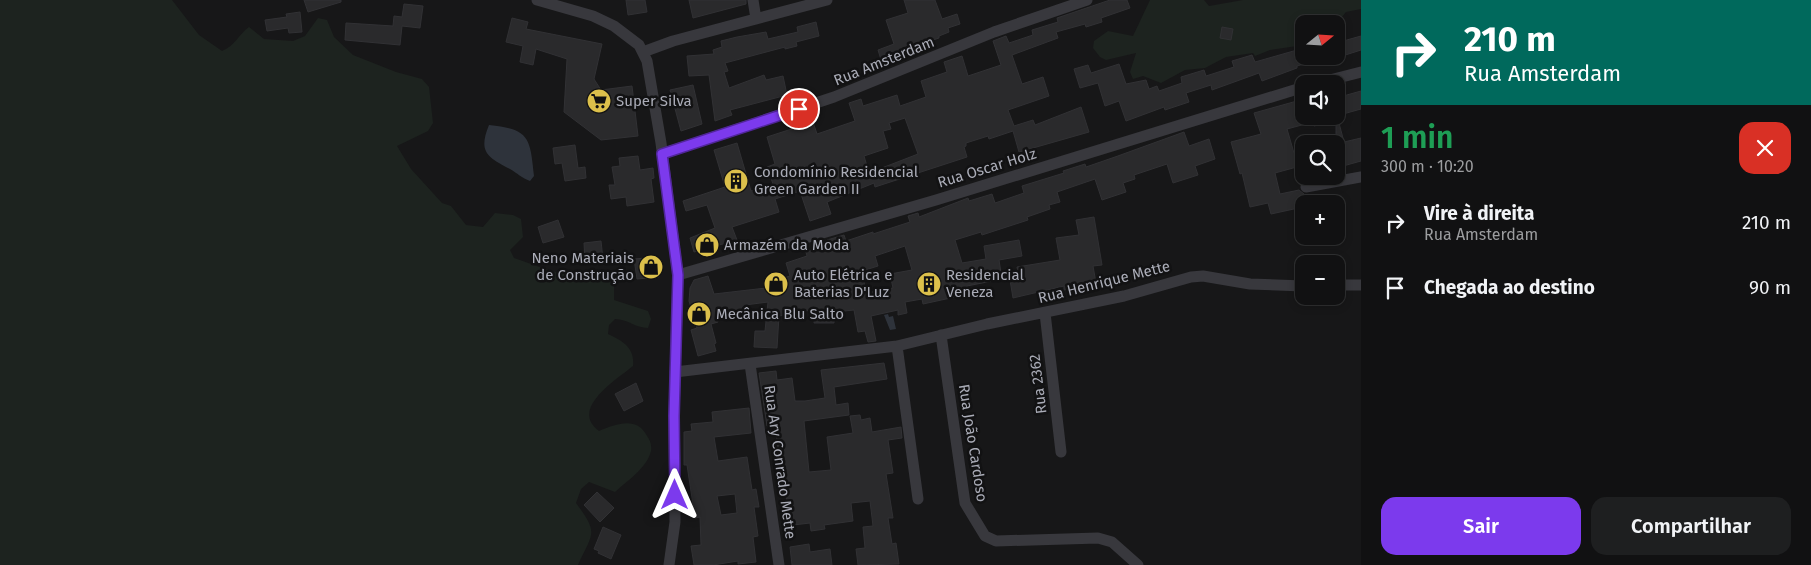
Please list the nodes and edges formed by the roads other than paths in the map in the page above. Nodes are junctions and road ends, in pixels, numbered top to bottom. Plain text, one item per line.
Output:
1 (537, 0) edge
2 (753, 0) edge
3 (827, 0) edge
4 (1087, 0) edge
5 (756, 19) junction
6 (643, 52) junction
7 (1361, 72) edge
8 (1345, 76) edge
9 (1295, 90) edge
10 (662, 154) junction
11 (1361, 177) edge
12 (1306, 187) dead end
13 (678, 275) junction
14 (1345, 285) edge
15 (1361, 285) edge
16 (1295, 286) edge
17 (1045, 313) junction
18 (942, 336) junction
19 (897, 346) junction
20 (750, 364) junction
21 (675, 372) junction
22 (1061, 452) dead end
23 (918, 499) dead end
24 (669, 565) edge
25 (779, 565) edge
26 (1138, 565) edge

1 - 6 street
2 - 5 street
3 - 5 street
4 - 10 street, Rua Amsterdam
5 - 6 street
6 - 10 street
7 - 8 street
9 - 13 street, Rua Oscar Holz
10 - 13 street
11 - 12 street
13 - 21 street
14 - 15 street
16 - 17 street, Rua Henrique Mette
17 - 18 street, Rua Henrique Mette
17 - 22 street, Rua 2362
18 - 19 street, Rua Henrique Mette
18 - 26 street, Rua João Cardoso
19 - 20 street, Rua Henrique Mette
19 - 23 street
20 - 21 street, Rua Henrique Mette
20 - 25 street, Rua Ary Conrado Mette
21 - 24 street

